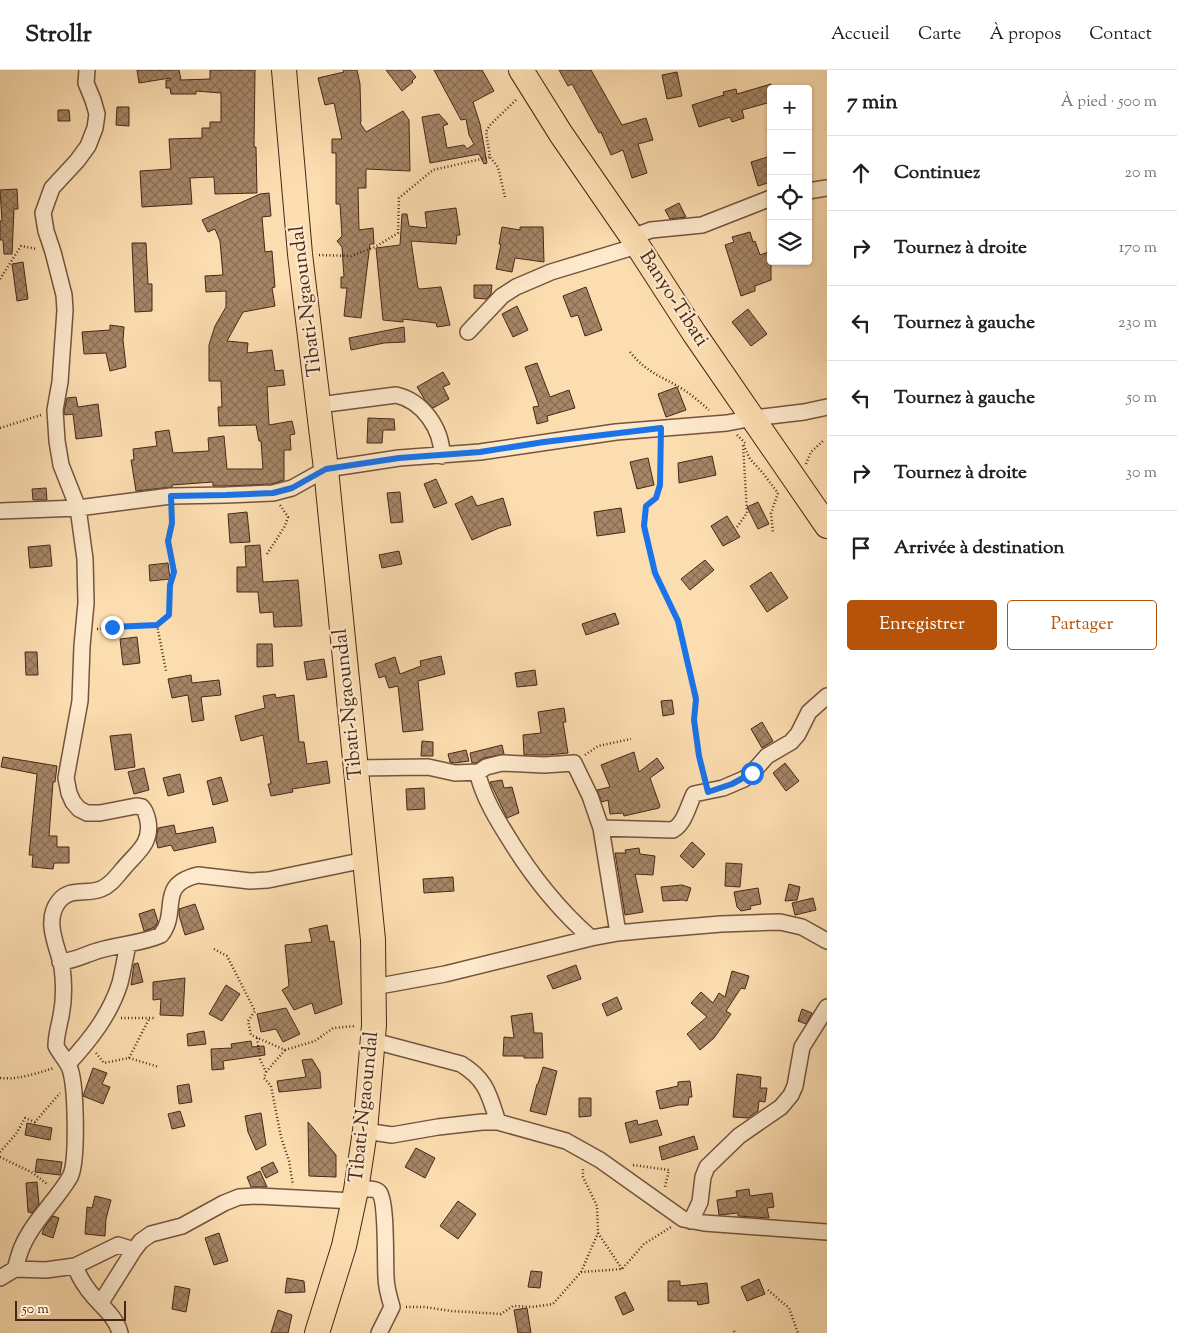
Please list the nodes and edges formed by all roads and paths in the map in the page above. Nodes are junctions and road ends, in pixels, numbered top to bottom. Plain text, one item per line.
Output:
1 (86, 70) edge
2 (284, 70) edge
3 (526, 78) edge
4 (490, 157) junction
5 (827, 188) edge
6 (812, 190) edge
7 (505, 197) dead end
8 (767, 200) edge
9 (635, 241) junction
10 (54, 252) junction
11 (300, 254) junction
12 (0, 279) edge
13 (468, 332) dead end
14 (630, 352) dead end
15 (319, 406) junction
16 (827, 407) edge
17 (54, 410) junction
18 (753, 418) junction
19 (726, 423) junction
20 (0, 428) edge
21 (661, 428) junction
22 (768, 440) junction
23 (824, 440) dead end
24 (743, 444) junction
25 (442, 456) junction
26 (326, 469) junction
27 (794, 479) junction
28 (273, 493) junction
29 (171, 496) junction
30 (78, 508) junction
31 (0, 511) edge
32 (827, 526) edge
33 (737, 527) dead end
34 (773, 533) dead end
35 (267, 554) dead end
36 (86, 603) junction
37 (157, 625) junction
38 (166, 671) dead end
39 (827, 696) edge
40 (631, 739) dead end
41 (574, 764) junction
42 (356, 768) junction
43 (479, 772) junction
44 (708, 792) junction
45 (601, 828) junction
46 (365, 860) junction
47 (618, 933) junction
48 (591, 938) junction
49 (827, 941) edge
50 (128, 945) junction
51 (214, 949) dead end
52 (60, 962) junction
53 (374, 987) junction
54 (827, 1008) edge
55 (104, 1018) junction
56 (154, 1018) dead end
57 (149, 1019) junction
58 (374, 1033) junction
59 (257, 1038) junction
60 (87, 1042) junction
61 (285, 1050) junction
62 (129, 1058) junction
63 (159, 1067) dead end
64 (70, 1071) junction
65 (266, 1072) junction
66 (0, 1078) edge
67 (498, 1122) junction
68 (365, 1131) junction
69 (584, 1150) junction
70 (0, 1152) edge
71 (0, 1157) edge
72 (59, 1192) junction
73 (355, 1195) junction
74 (290, 1198) junction
75 (687, 1220) junction
76 (827, 1232) edge
77 (598, 1233) junction
78 (134, 1250) junction
79 (75, 1266) junction
80 (15, 1269) junction
81 (622, 1269) junction
82 (581, 1272) junction
83 (0, 1278) edge
84 (768, 1290) dead end
85 (100, 1304) junction
86 (392, 1307) junction
87 (120, 1333) edge
88 (318, 1333) edge
89 (379, 1333) edge
90 (798, 1333) edge

1 - 10 street
2 - 11 highway, Tibati-Ngaoundal
3 - 4 path
3 - 9 highway, Banyo-Tibati
4 - 7 path
4 - 11 path
5 - 6 street
8 - 9 street
9 - 13 street
9 - 18 highway, Banyo-Tibati
10 - 12 path
10 - 17 street
11 - 15 highway, Tibati-Ngaoundal
14 - 19 path
15 - 25 street
15 - 26 highway, Tibati-Ngaoundal
16 - 18 street
17 - 20 path
17 - 30 street
18 - 19 street
18 - 22 highway, Banyo-Tibati
19 - 21 street
19 - 24 path
21 - 25 street
21 - 44 path
22 - 24 path
22 - 27 highway, Banyo-Tibati
23 - 27 path
24 - 33 path
24 - 34 path
25 - 26 street
26 - 28 street
26 - 42 highway, Tibati-Ngaoundal
27 - 32 highway, Banyo-Tibati
28 - 29 street
28 - 35 path
29 - 30 street
29 - 37 path
30 - 31 street
30 - 36 street
36 - 37 path
36 - 52 street
37 - 38 path
39 - 44 street
40 - 41 path
41 - 43 street
41 - 45 street
42 - 43 street
42 - 46 highway, Tibati-Ngaoundal
43 - 48 street
44 - 45 street
45 - 47 street
46 - 50 street
46 - 53 highway, Tibati-Ngaoundal
47 - 48 street
47 - 49 street
48 - 53 street
50 - 52 street
50 - 55 street
51 - 59 path
52 - 64 street
53 - 58 highway, Tibati-Ngaoundal
54 - 75 street
55 - 57 path
55 - 60 street
56 - 57 path
57 - 62 path
58 - 61 path
58 - 67 street
58 - 68 highway, Tibati-Ngaoundal
59 - 61 path
59 - 65 path
60 - 62 path
60 - 64 street
61 - 65 path
62 - 63 path
64 - 66 path
64 - 70 path
64 - 72 street
65 - 74 path
67 - 68 street
67 - 69 street
68 - 73 highway, Tibati-Ngaoundal
69 - 75 street
69 - 77 path
71 - 72 path
72 - 80 street
73 - 74 street
73 - 86 street
73 - 88 highway, Tibati-Ngaoundal
74 - 78 street
75 - 76 street
75 - 81 path
77 - 81 path
77 - 82 path
78 - 79 street
78 - 85 street
79 - 80 street
79 - 85 street
80 - 83 street
81 - 82 path
82 - 86 path
84 - 90 path
85 - 87 street
86 - 89 street

